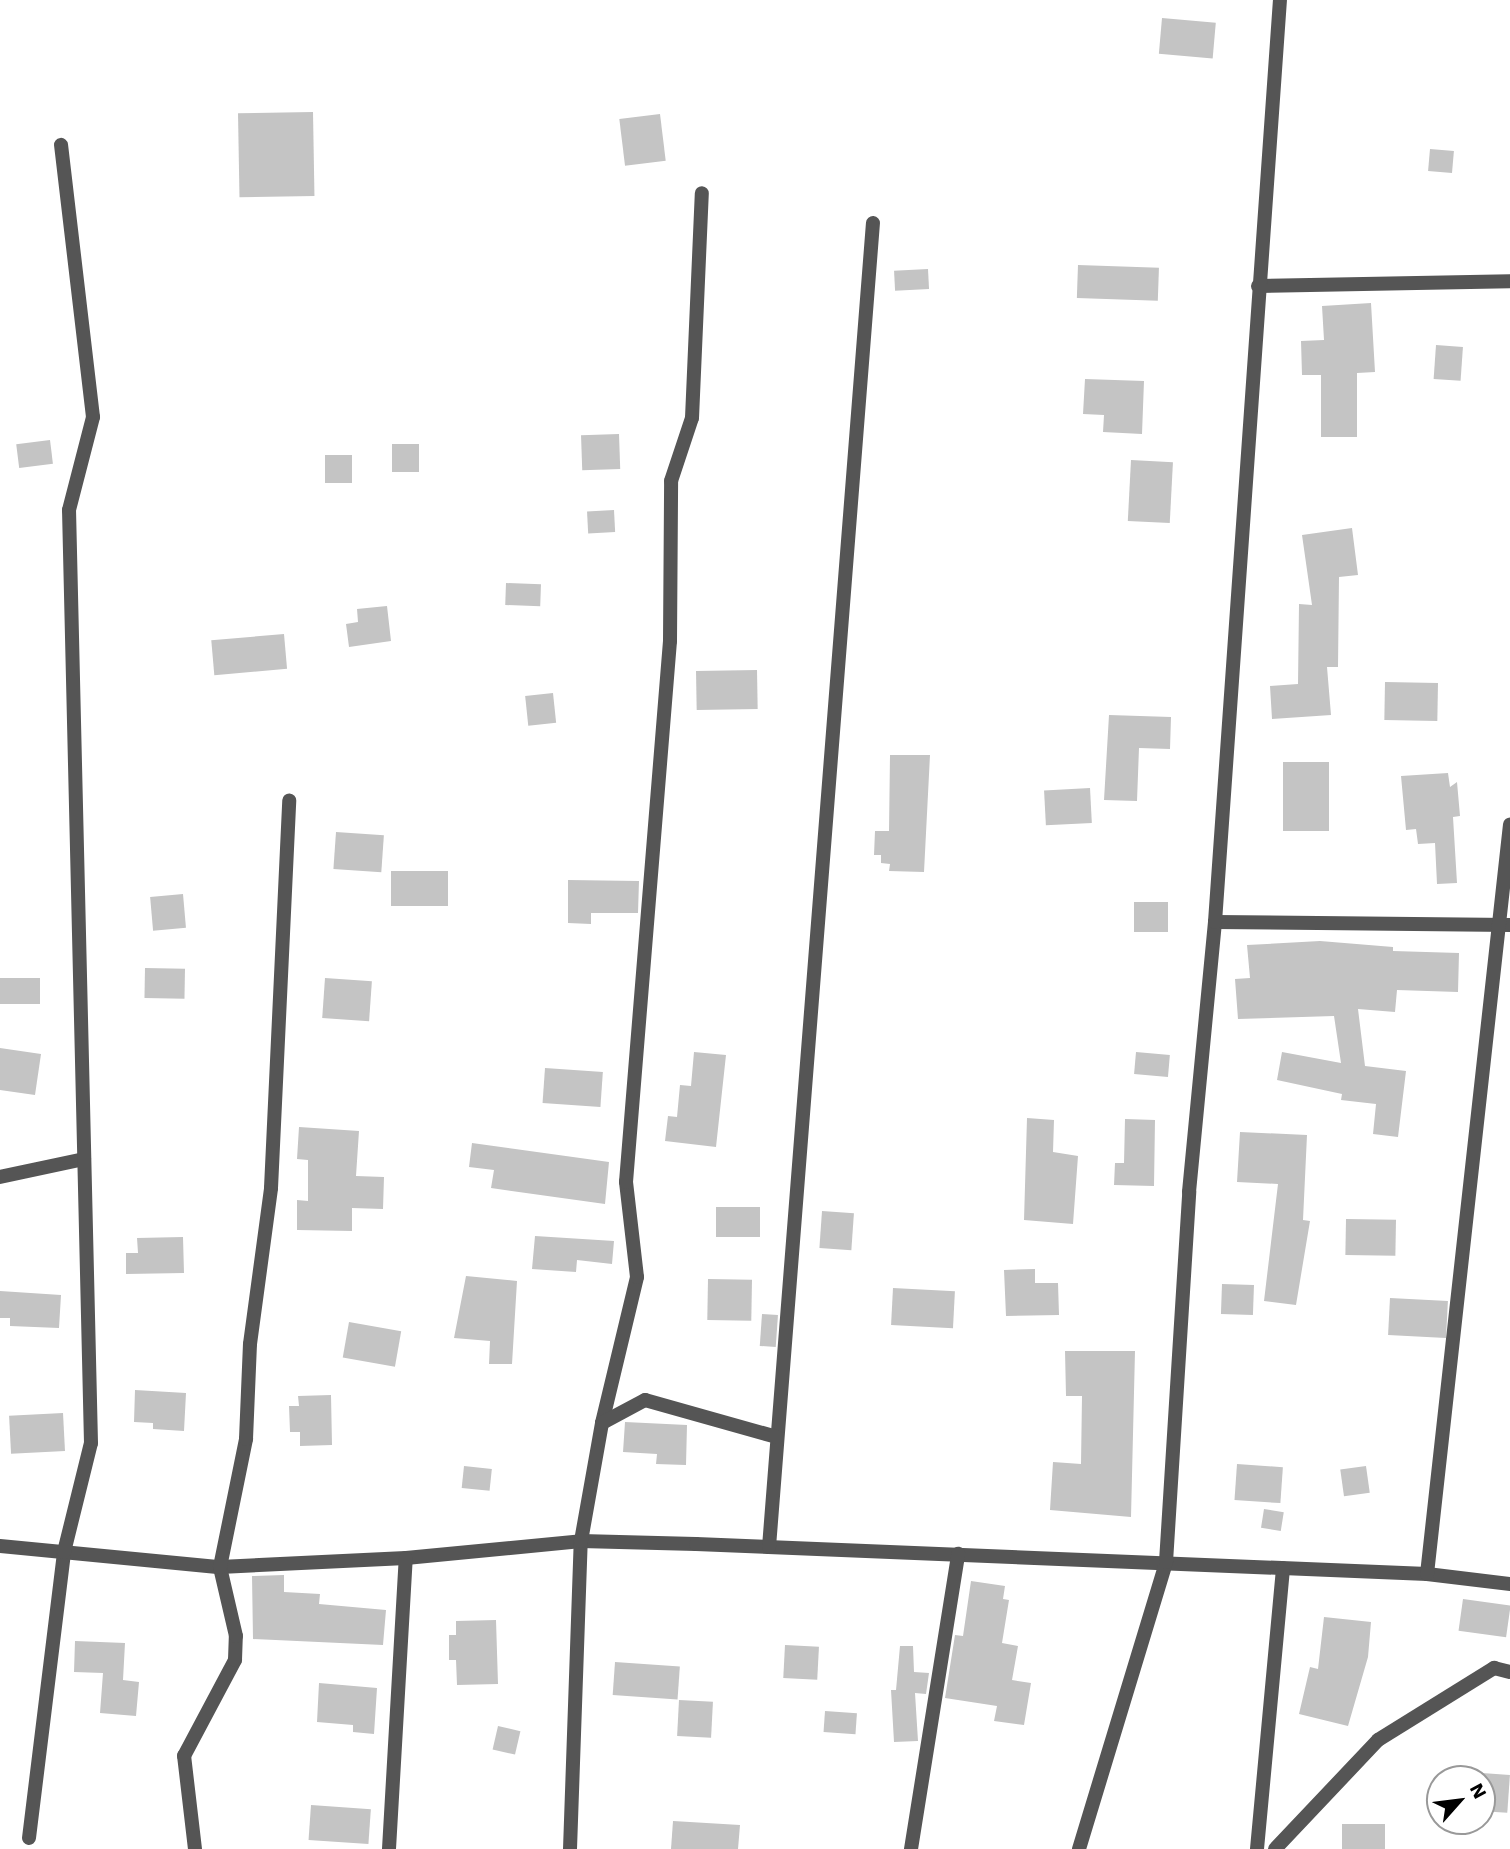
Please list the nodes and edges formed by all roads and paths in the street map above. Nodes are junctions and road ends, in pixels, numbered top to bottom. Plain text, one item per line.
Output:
1 (1280, 0) edge
2 (61, 145) dead end
3 (702, 193) dead end
4 (873, 223) dead end
5 (1510, 281) edge
6 (1258, 286) junction
7 (289, 800) dead end
8 (1510, 825) edge
9 (1215, 922) junction
10 (1504, 924) edge
11 (84, 1159) junction
12 (0, 1177) edge
13 (602, 1423) junction
14 (777, 1437) junction
15 (581, 1541) junction
16 (0, 1546) edge
17 (769, 1547) junction
18 (64, 1552) junction
19 (958, 1554) junction
20 (406, 1558) junction
21 (1166, 1562) junction
22 (220, 1567) junction
23 (1283, 1568) junction
24 (1427, 1574) junction
25 (1510, 1584) edge
26 (1510, 1672) edge
27 (29, 1838) dead end
28 (195, 1849) edge
29 (389, 1849) edge
30 (570, 1849) edge
31 (911, 1849) edge
32 (1079, 1849) edge
33 (1257, 1849) edge
34 (1275, 1849) edge

1 - 6 street
2 - 11 street
3 - 13 street
4 - 14 street
5 - 6 street
6 - 9 street
7 - 22 street
8 - 10 street
9 - 10 street
9 - 21 street
10 - 24 street
11 - 12 street
11 - 18 street
13 - 14 street
13 - 15 street
14 - 17 street
15 - 17 street
15 - 20 street
15 - 30 street
16 - 18 street
17 - 19 street
18 - 22 street
18 - 27 street
19 - 21 street
19 - 31 street
20 - 22 street
20 - 29 street
21 - 23 street
21 - 32 street
22 - 28 street
23 - 24 street
23 - 33 street
24 - 25 street
26 - 34 street

